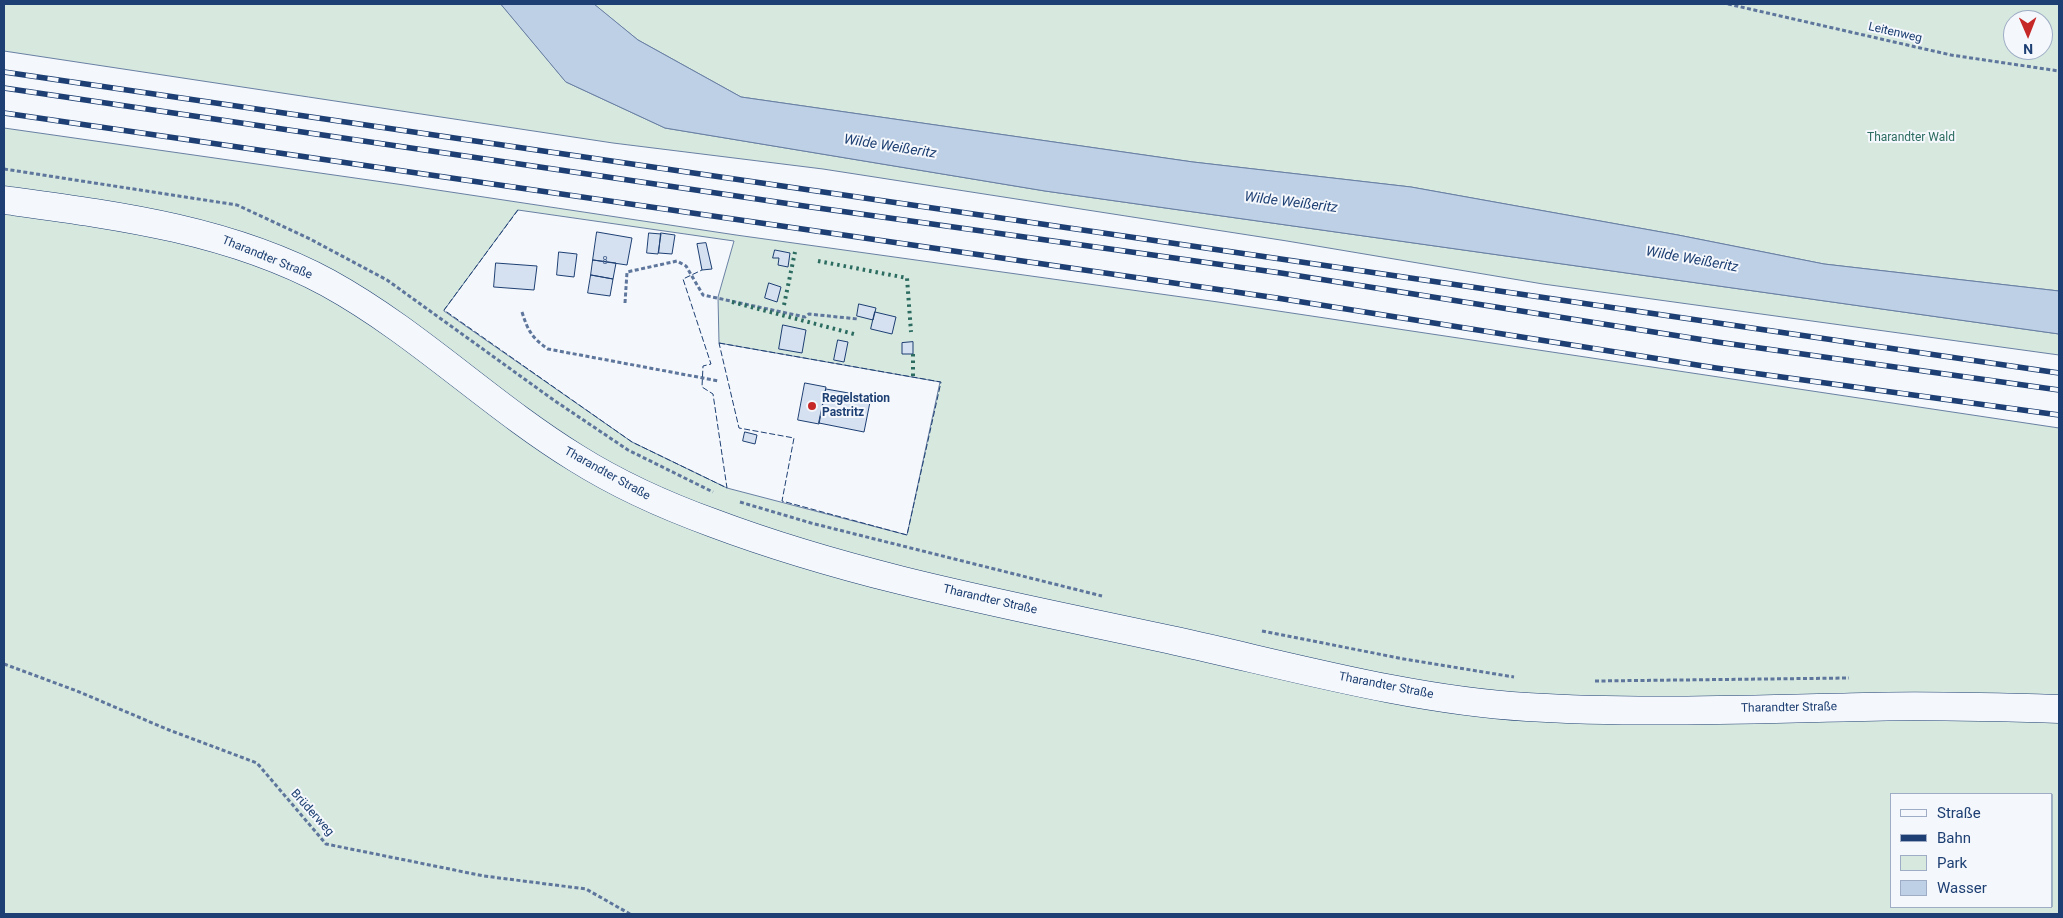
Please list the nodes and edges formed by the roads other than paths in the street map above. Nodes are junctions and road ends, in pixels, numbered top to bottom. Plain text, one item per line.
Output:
1 (4, 200) edge
2 (2059, 709) edge

1 - 2 main road, Tharandter Straße

